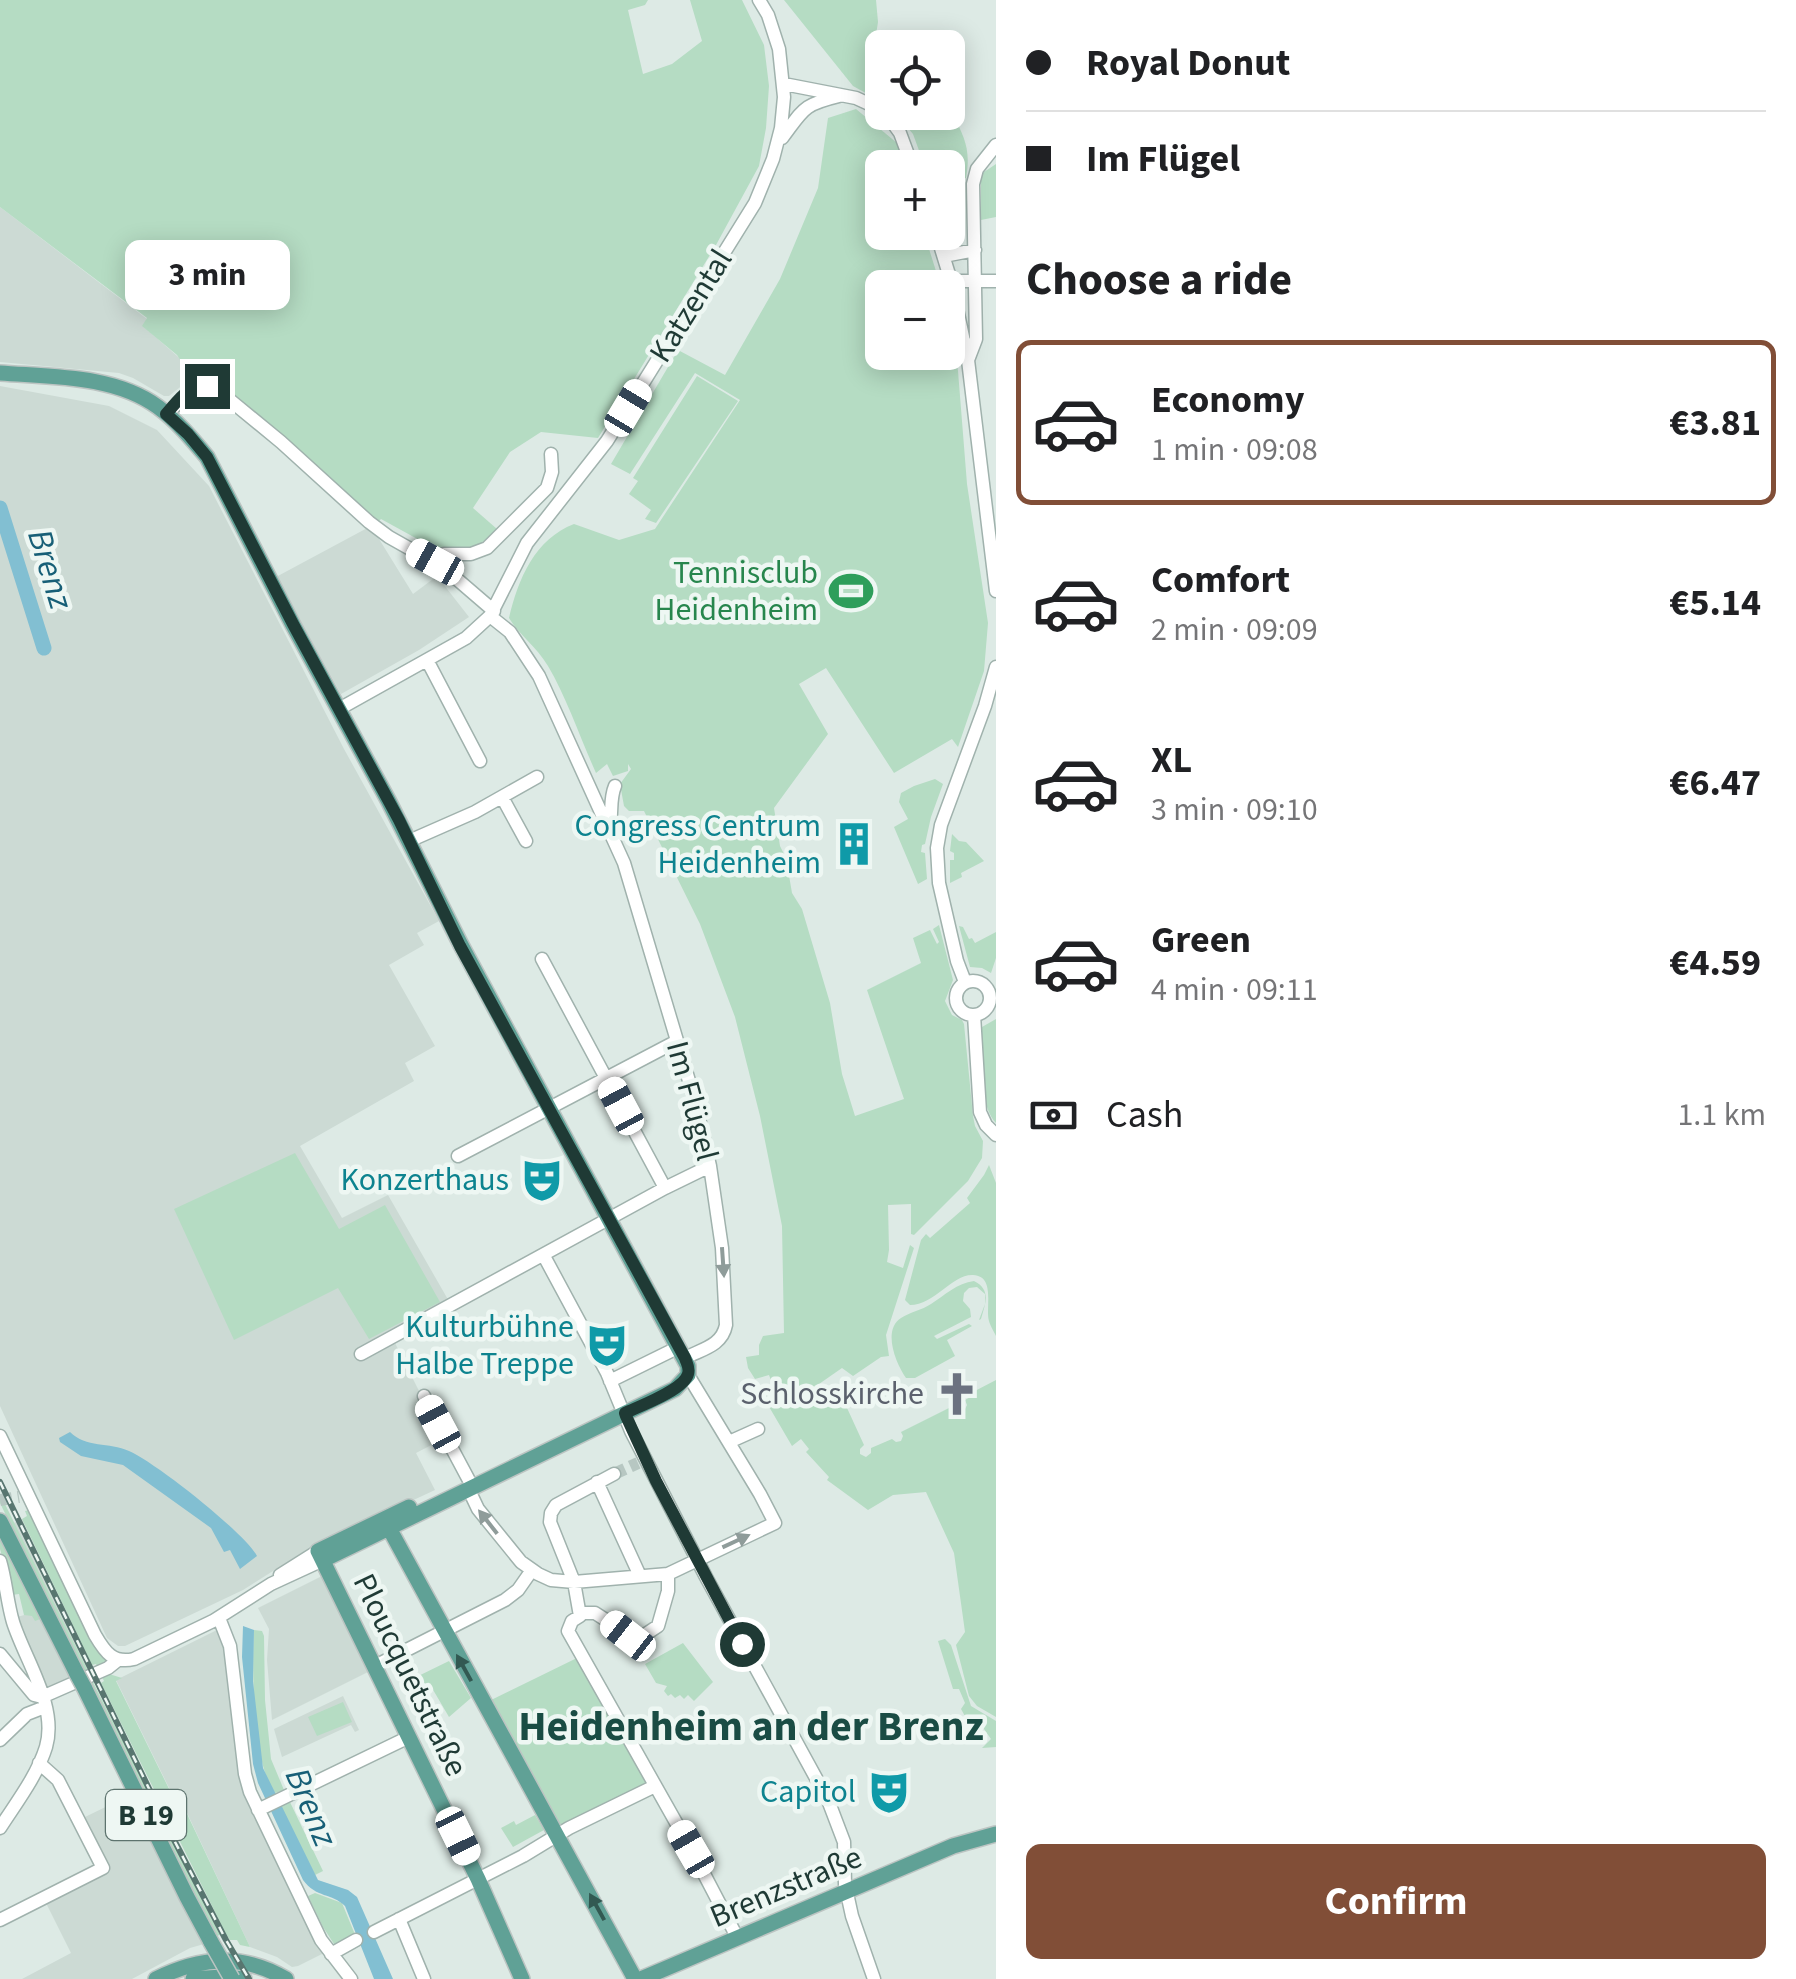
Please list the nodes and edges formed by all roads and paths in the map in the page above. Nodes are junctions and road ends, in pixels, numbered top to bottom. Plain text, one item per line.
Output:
1 (759, 0) edge
2 (784, 90) junction
3 (840, 96) junction
4 (816, 101) junction
5 (865, 102) edge
6 (777, 144) junction
7 (996, 145) edge
8 (942, 250) edge
9 (975, 250) junction
10 (944, 256) junction
11 (948, 270) edge
12 (996, 281) edge
13 (965, 282) edge
14 (976, 282) junction
15 (965, 346) edge
16 (968, 360) junction
17 (0, 373) edge
18 (166, 414) junction
19 (552, 454) dead end
20 (435, 562) junction
21 (996, 591) edge
22 (492, 613) junction
23 (427, 660) junction
24 (996, 667) edge
25 (339, 709) junction
26 (480, 761) dead end
27 (537, 777) dead end
28 (615, 786) dead end
29 (502, 797) junction
30 (609, 828) junction
31 (409, 841) junction
32 (526, 841) dead end
33 (542, 959) dead end
34 (965, 982) junction
35 (974, 1015) junction
36 (676, 1040) junction
37 (606, 1079) junction
38 (548, 1109) junction
39 (996, 1135) edge
40 (458, 1156) dead end
41 (710, 1166) junction
42 (664, 1188) junction
43 (608, 1219) junction
44 (544, 1256) junction
45 (362, 1354) dead end
46 (685, 1362) junction
47 (610, 1381) junction
48 (424, 1396) dead end
49 (623, 1409) junction
50 (758, 1429) dead end
51 (0, 1436) edge
52 (730, 1442) junction
53 (614, 1474) tunnel mouth
54 (597, 1482) junction
55 (469, 1484) junction
56 (0, 1521) edge
57 (384, 1524) junction
58 (320, 1555) junction
59 (697, 1560) junction
60 (0, 1561) edge
61 (532, 1570) junction
62 (668, 1574) junction
63 (640, 1576) junction
64 (574, 1582) junction
65 (580, 1613) junction
66 (219, 1618) junction
67 (445, 1632) junction
68 (0, 1654) edge
69 (118, 1660) junction
70 (375, 1666) junction
71 (44, 1702) junction
72 (409, 1737) junction
73 (0, 1740) edge
74 (39, 1763) junction
75 (655, 1786) junction
76 (263, 1808) junction
77 (0, 1828) edge
78 (996, 1834) edge
79 (558, 1836) junction
80 (478, 1879) junction
81 (846, 1891) junction
82 (399, 1918) junction
83 (0, 1920) edge
84 (374, 1932) dead end
85 (737, 1937) junction
86 (356, 1940) dead end
87 (331, 1954) junction
88 (156, 1979) edge
89 (193, 1979) edge
90 (232, 1979) edge
91 (244, 1979) edge
92 (286, 1979) edge
93 (351, 1979) edge
94 (424, 1979) edge
95 (522, 1979) edge
96 (638, 1979) edge
97 (874, 1979) edge

1 - 2 street, Katzental
2 - 3 street
2 - 4 street
2 - 6 street, Katzental
3 - 4 street
3 - 5 street
4 - 6 street, Katzental
6 - 22 street, Katzental
7 - 9 street
8 - 10 street
9 - 10 street
9 - 14 street
10 - 11 street
12 - 14 street
13 - 14 street
14 - 16 street
15 - 16 street
16 - 21 street
17 - 18 main road
18 - 20 street, Im Flügel
18 - 25 main road
19 - 20 street
20 - 22 street, Im Flügel
22 - 23 street
22 - 30 street, Im Flügel
23 - 25 street
23 - 26 street
24 - 34 street
25 - 31 main road
27 - 29 street
28 - 30 street, Im Flügel
29 - 31 street
29 - 32 street
30 - 36 street, Im Flügel
31 - 38 main road
33 - 37 street
34 - 35 street
34 - 35 street
35 - 39 street
36 - 37 street
36 - 41 street, Im Flügel
37 - 38 street
37 - 42 street
38 - 40 street
38 - 43 main road
41 - 42 street
41 -> 46 street, Im Flügel
42 - 43 street
43 - 44 street
43 - 46 main road
44 - 45 street
44 - 47 street
46 - 47 street, Im Flügel
46 - 49 main road
46 - 52 street
47 - 49 street
48 - 55 street
49 - 55 main road
49 - 59 street
50 - 52 street
51 - 69 street
59 -> 52 street
53 - 54 street
54 - 63 street
54 - 64 street
55 - 57 main road
61 -> 55 street
56 - 90 main road, B 19, bridge
57 - 58 main road
57 - 67 main road
58 - 66 street
58 - 70 main road, Ploucquetstraße
59 - 62 street
59 - 81 street
60 - 71 street
61 - 64 street
61 - 67 street
62 - 63 street
62 - 65 street
63 - 64 street
64 - 65 street
65 - 75 street
66 - 69 street
66 - 76 street
67 - 70 street
79 -> 67 main road
68 - 71 street
69 - 71 street
70 - 72 main road, Ploucquetstraße
71 - 73 street
71 - 74 street
72 - 76 street
72 - 80 main road, Ploucquetstraße
74 - 77 street
74 - 83 street
75 - 79 street
75 - 85 street
76 - 87 street
78 - 81 main road, Brenzstraße
79 - 80 street
96 -> 79 main road
80 - 82 street
80 - 95 main road, Ploucquetstraße
81 - 85 main road, Brenzstraße
81 - 97 street
82 - 84 street
82 - 94 street
85 - 96 main road, Brenzstraße
86 - 87 street
87 - 93 street
88 - 92 main road
89 - 91 main road

